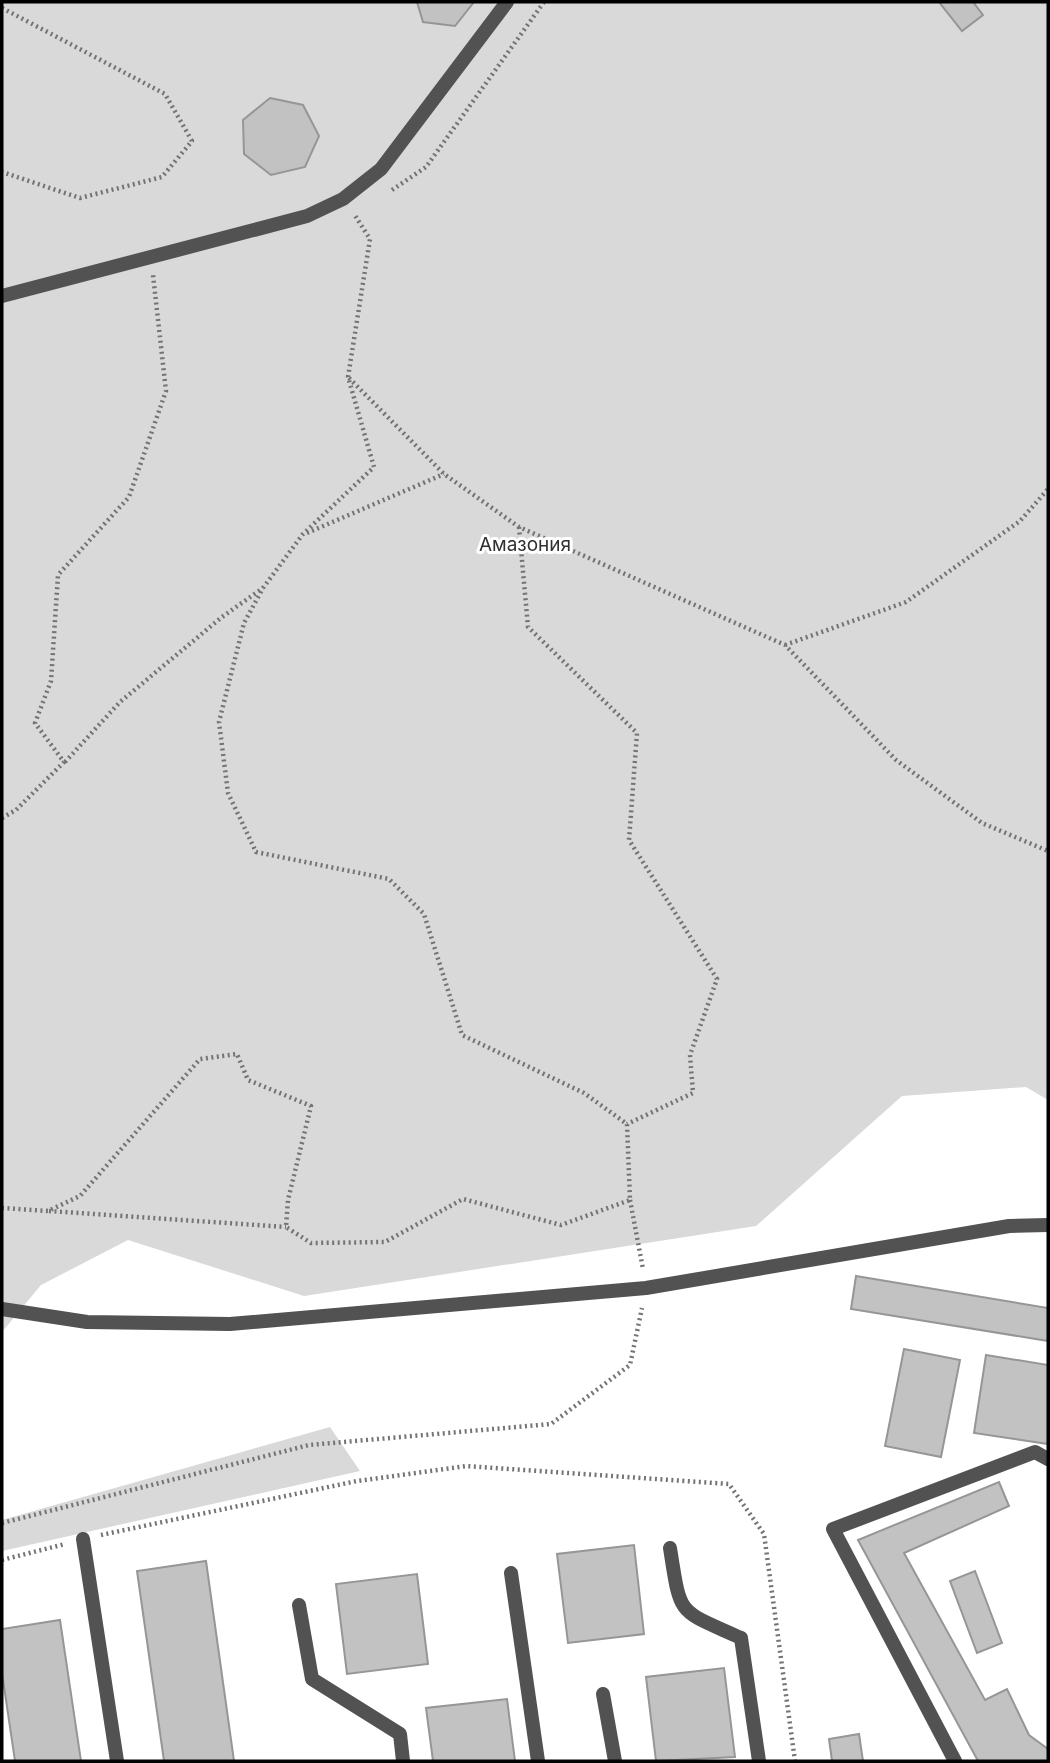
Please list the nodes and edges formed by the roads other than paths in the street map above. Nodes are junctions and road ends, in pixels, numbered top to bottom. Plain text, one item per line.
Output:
1 (506, 2) edge
2 (2, 296) edge
3 (1048, 1225) edge
4 (2, 1309) edge
5 (1048, 1459) edge
6 (83, 1539) road end
7 (670, 1548) dead end
8 (511, 1573) dead end
9 (299, 1605) dead end
10 (604, 1694) dead end
11 (117, 1761) edge
12 (403, 1761) edge
13 (538, 1761) edge
14 (615, 1761) edge
15 (759, 1761) edge
16 (955, 1761) edge

1 - 2 lane
3 - 4 lane
5 - 16 lane
6 - 11 lane
7 - 15 lane
8 - 13 lane
9 - 12 lane
10 - 14 lane

